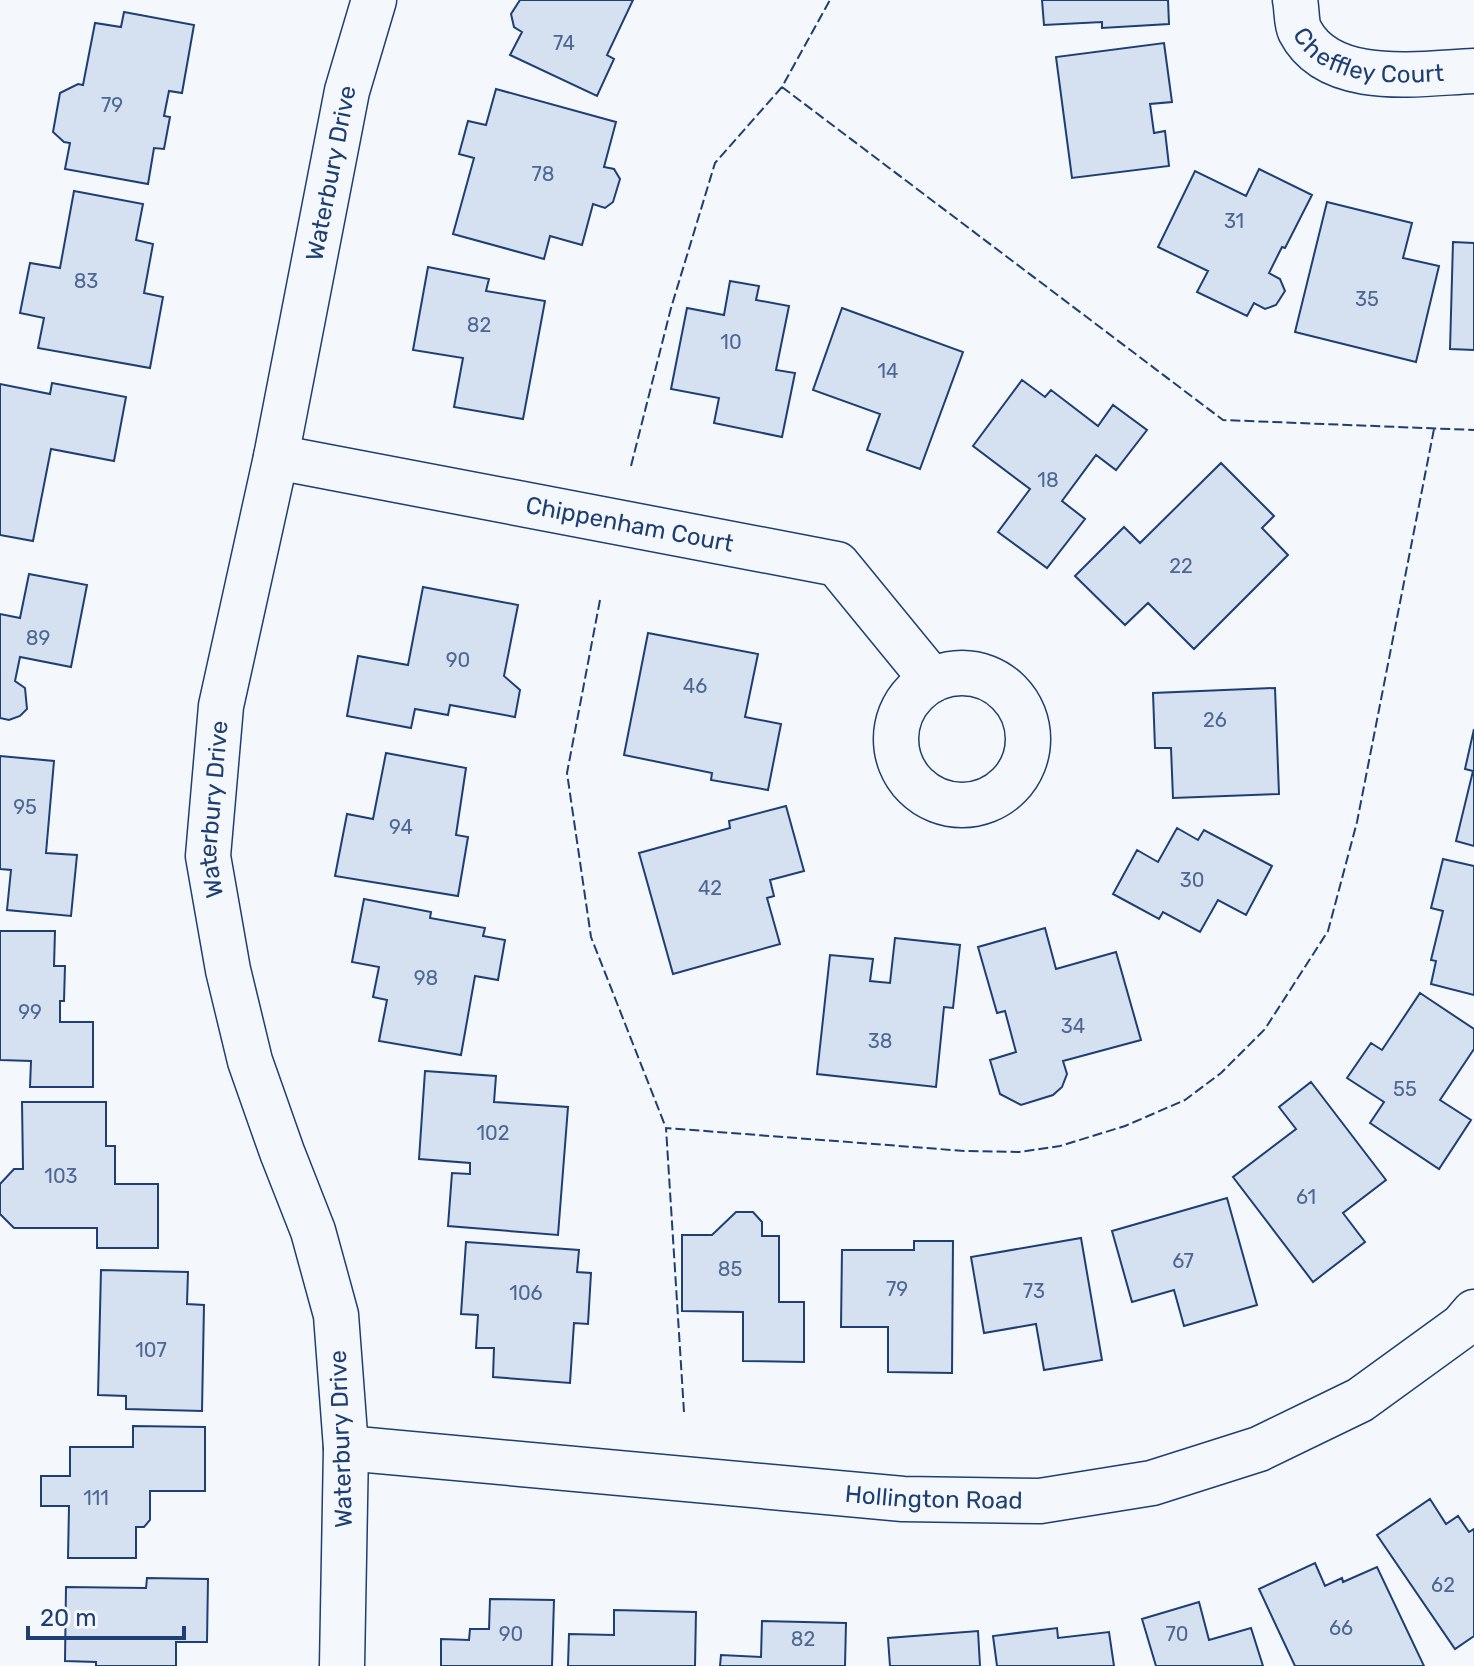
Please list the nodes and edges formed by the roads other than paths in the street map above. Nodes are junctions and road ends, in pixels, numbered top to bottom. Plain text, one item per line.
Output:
1 (374, 0) edge
2 (1295, 0) edge
3 (1474, 71) edge
4 (276, 457) junction
5 (932, 680) dead end
6 (1474, 1312) edge
7 (346, 1448) junction
8 (342, 1666) edge

1 - 4 street, Waterbury Drive
2 - 3 street, Cheffley Court
4 - 5 street, Chippenham Court
4 - 7 street, Waterbury Drive
6 - 7 street, Hollington Road
7 - 8 street, Waterbury Drive

